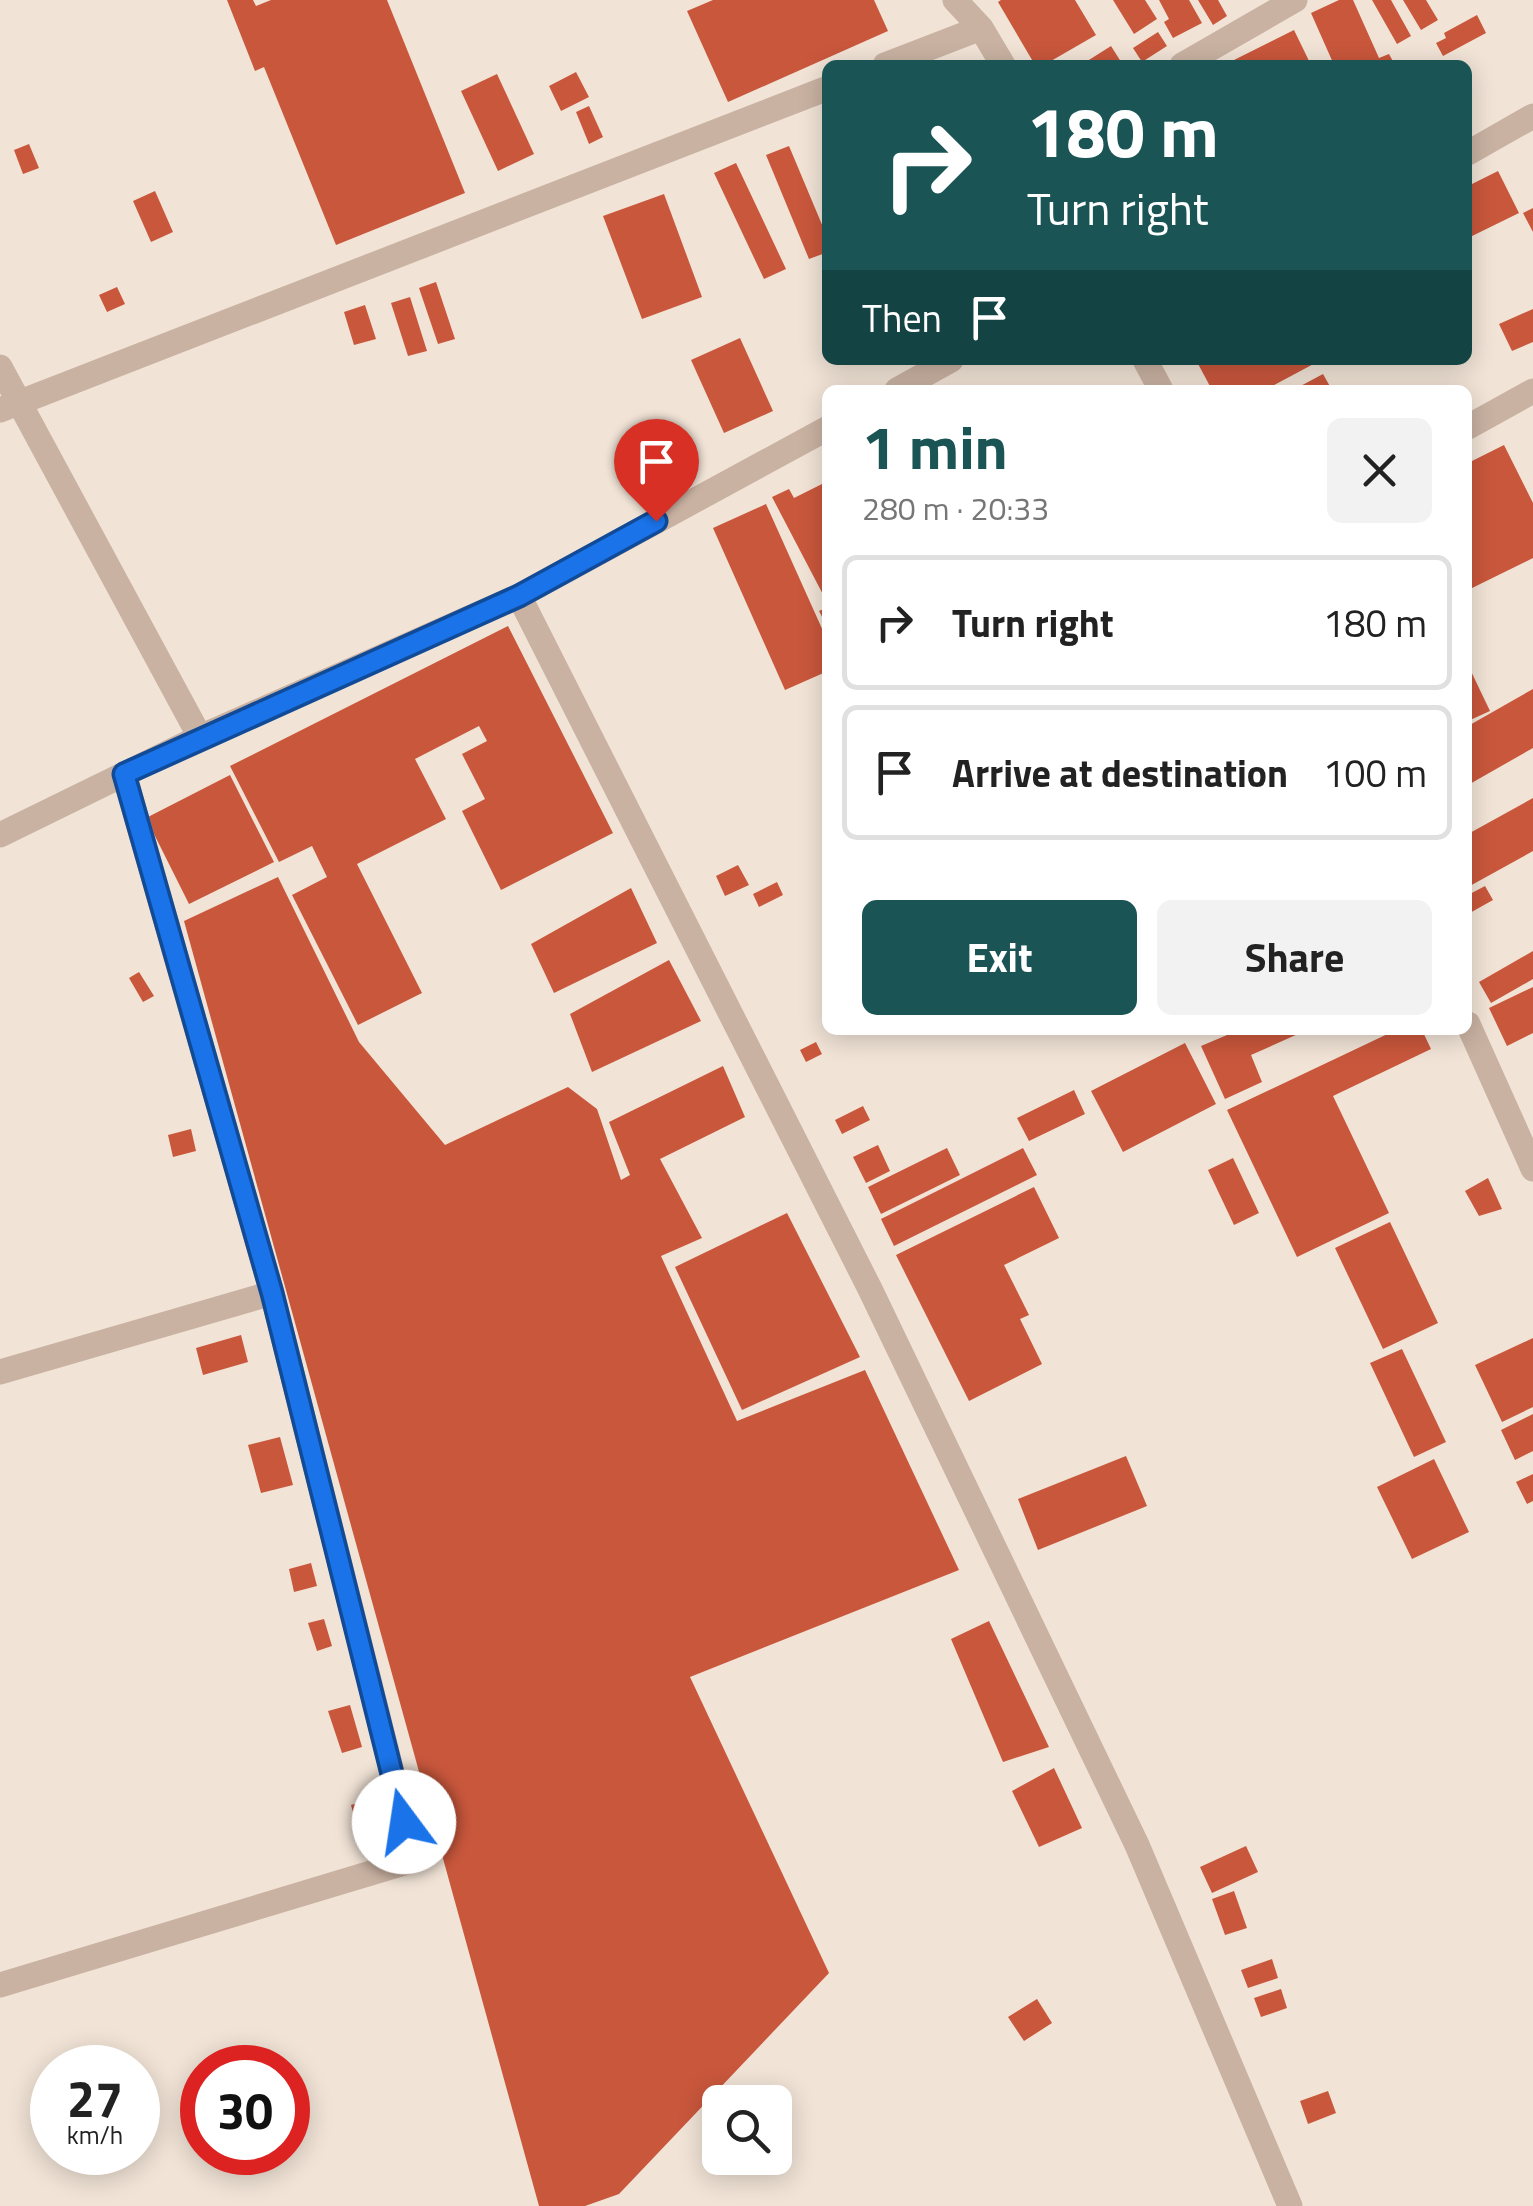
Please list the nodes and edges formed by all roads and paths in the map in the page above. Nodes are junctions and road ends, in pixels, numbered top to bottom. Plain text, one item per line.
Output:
1 (955, 0) edge
2 (1294, 0) edge
3 (980, 28) junction
4 (899, 60) edge
5 (1000, 60) edge
6 (1191, 60) edge
7 (822, 90) edge
8 (1533, 116) edge
9 (1472, 151) edge
10 (943, 365) edge
11 (0, 367) edge
12 (905, 385) edge
13 (1533, 391) edge
14 (10, 406) edge
15 (1472, 425) edge
16 (822, 431) edge
17 (519, 596) junction
18 (200, 737) junction
19 (124, 774) junction
20 (0, 834) edge
21 (1472, 1033) edge
22 (1533, 1169) edge
23 (272, 1293) junction
24 (0, 1372) edge
25 (0, 1985) edge
26 (1290, 2206) edge

1 - 3 street
2 - 6 street
3 - 4 street
3 - 5 street
7 - 14 street
8 - 9 street
10 - 12 street
11 - 14 street
13 - 15 street
14 - 18 street
16 - 17 street
17 - 18 street
17 - 26 street
18 - 19 street
19 - 20 street
19 - 23 street
21 - 22 street
23 - 24 street
23 - 25 street

